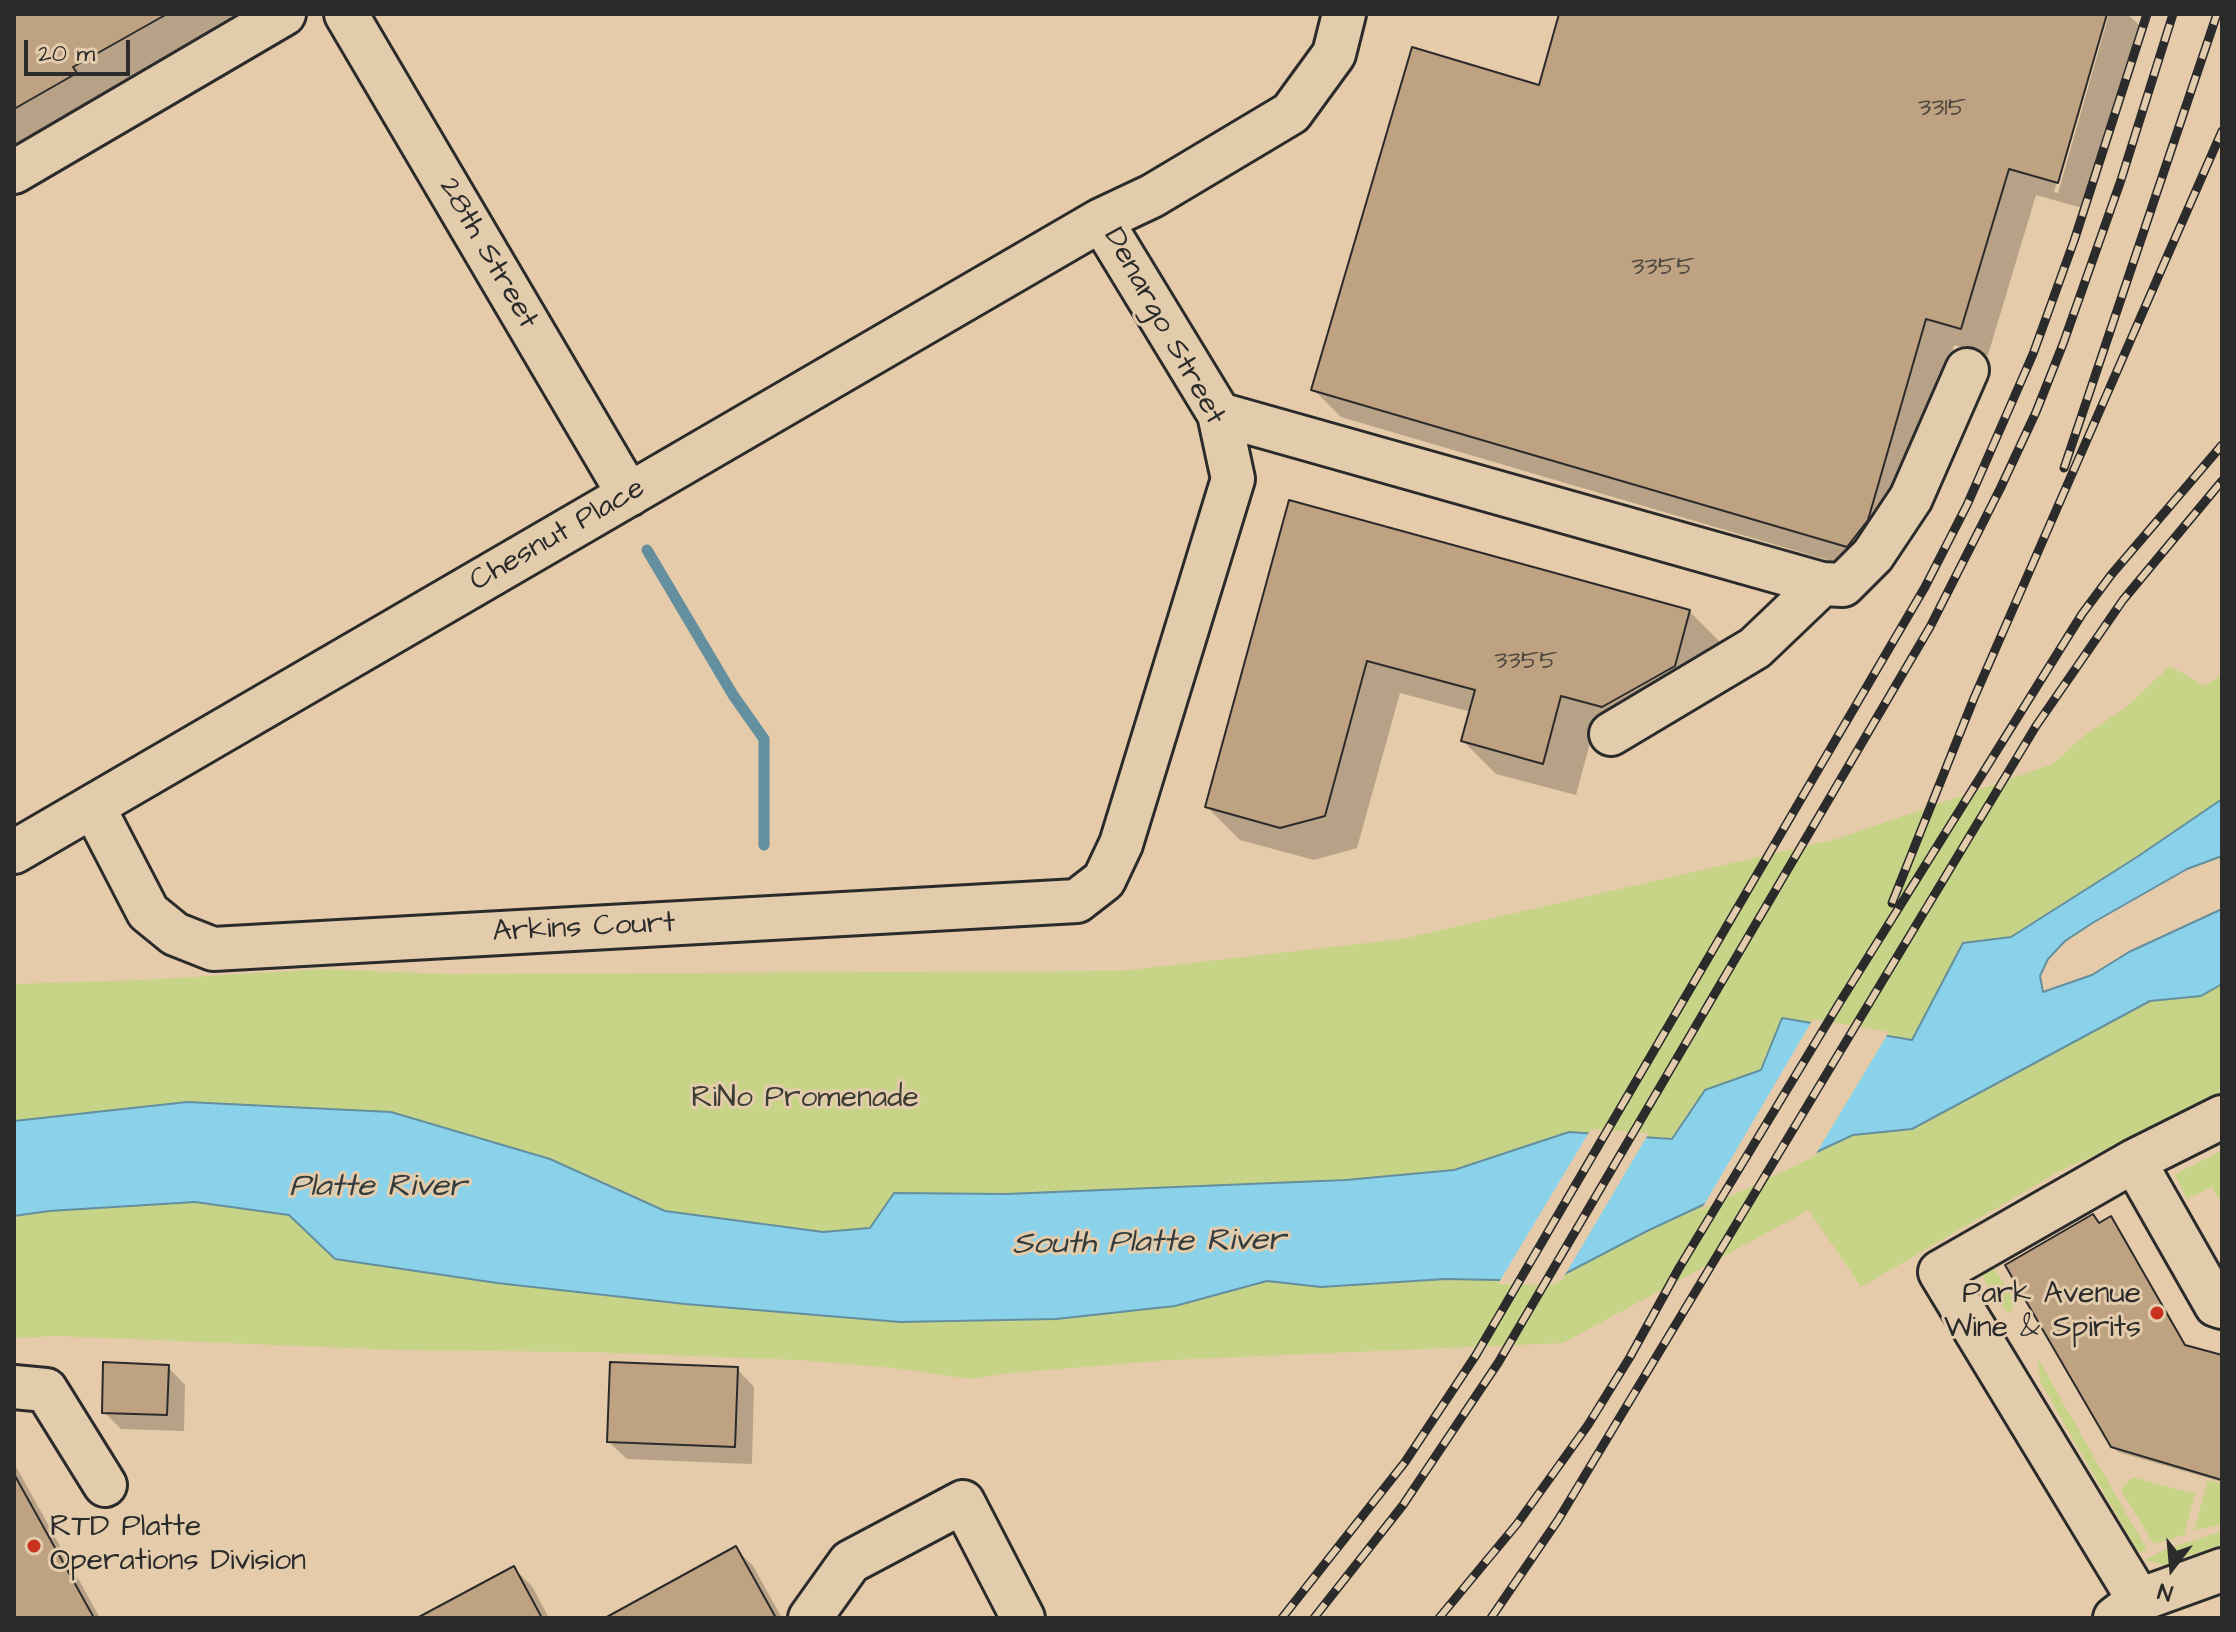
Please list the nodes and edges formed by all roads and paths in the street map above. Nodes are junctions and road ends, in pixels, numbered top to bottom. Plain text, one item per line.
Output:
1 (284, 14) edge
2 (346, 14) edge
3 (1344, 14) edge
4 (14, 172) edge
5 (1101, 220) junction
6 (1967, 370) dead end
7 (1219, 414) junction
8 (629, 495) junction
9 (1822, 584) junction
10 (1611, 734) dead end
11 (93, 806) junction
12 (1121, 844) joint
13 (14, 852) edge
14 (2222, 1117) edge
15 (2134, 1161) junction
16 (2222, 1307) edge
17 (14, 1387) edge
18 (105, 1485) dead end
19 (2222, 1570) edge
20 (2127, 1609) edge
21 (810, 1618) edge
22 (1023, 1618) edge

1 - 4 street
2 - 8 street, 28th Street
3 - 5 street, Denargo Street
5 - 7 street, Denargo Street
5 - 8 street, Chesnut Place
6 - 9 street
7 - 9 street
7 - 12 street, Denargo Street
8 - 11 street, Chesnut Place
9 - 10 street
11 - 12 street, Arkins Court
11 - 13 street, Chesnut Place
14 - 15 street
15 - 16 street
15 - 20 street
17 - 18 street
19 - 20 street
21 - 22 street

